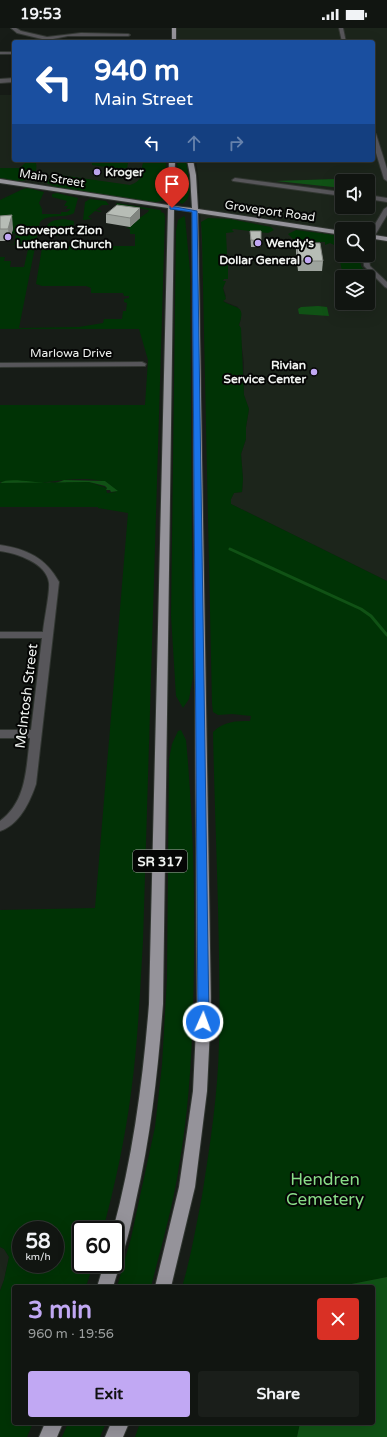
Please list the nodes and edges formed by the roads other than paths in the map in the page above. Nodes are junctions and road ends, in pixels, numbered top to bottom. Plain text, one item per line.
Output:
1 (13, 28) edge
2 (128, 28) edge
3 (174, 28) edge
4 (341, 28) edge
5 (128, 35) junction
6 (45, 38) junction
7 (42, 40) edge
8 (127, 40) edge
9 (174, 40) edge
10 (344, 40) edge
11 (0, 53) edge
12 (12, 53) edge
13 (12, 80) edge
14 (0, 81) edge
15 (375, 140) edge
16 (172, 162) edge
17 (190, 162) edge
18 (387, 179) edge
19 (235, 180) dead end
20 (0, 181) edge
21 (335, 193) edge
22 (375, 198) edge
23 (387, 200) edge
24 (172, 208) junction
25 (387, 209) edge
26 (194, 211) junction
27 (375, 228) edge
28 (335, 232) edge
29 (375, 238) edge
30 (387, 239) edge
31 (367, 262) edge
32 (387, 286) edge
33 (142, 364) dead end
34 (0, 365) edge
35 (0, 548) edge
36 (0, 635) edge
37 (48, 635) junction
38 (0, 734) edge
39 (36, 734) junction
40 (0, 827) edge
41 (123, 1221) edge
42 (109, 1273) edge
43 (106, 1285) edge
44 (164, 1285) edge
45 (53, 1425) edge
46 (119, 1425) edge
47 (48, 1437) edge
48 (114, 1437) edge

1 - 6 street
2 - 5 street
3 - 9 main road
4 - 10 street
5 - 6 street
5 - 8 street
6 - 7 street
11 - 12 street
13 - 14 street
15 - 18 street
16 - 24 main road, SR 317
17 - 26 main road, SR 317
19 - 21 street
20 - 24 main road, Main Street
22 - 23 street
24 - 26 main road, Main Street
24 - 41 main road, SR 317
25 - 27 street
26 - 28 main road, Groveport Road
26 - 44 main road, SR 317
29 - 30 main road
31 - 32 street
33 - 34 street, Marlowa Drive
35 - 37 street, McIntosh Street
36 - 37 street
37 - 39 street, McIntosh Street
38 - 39 street
39 - 40 street, McIntosh Street
42 - 43 main road
45 - 47 main road
46 - 48 main road

